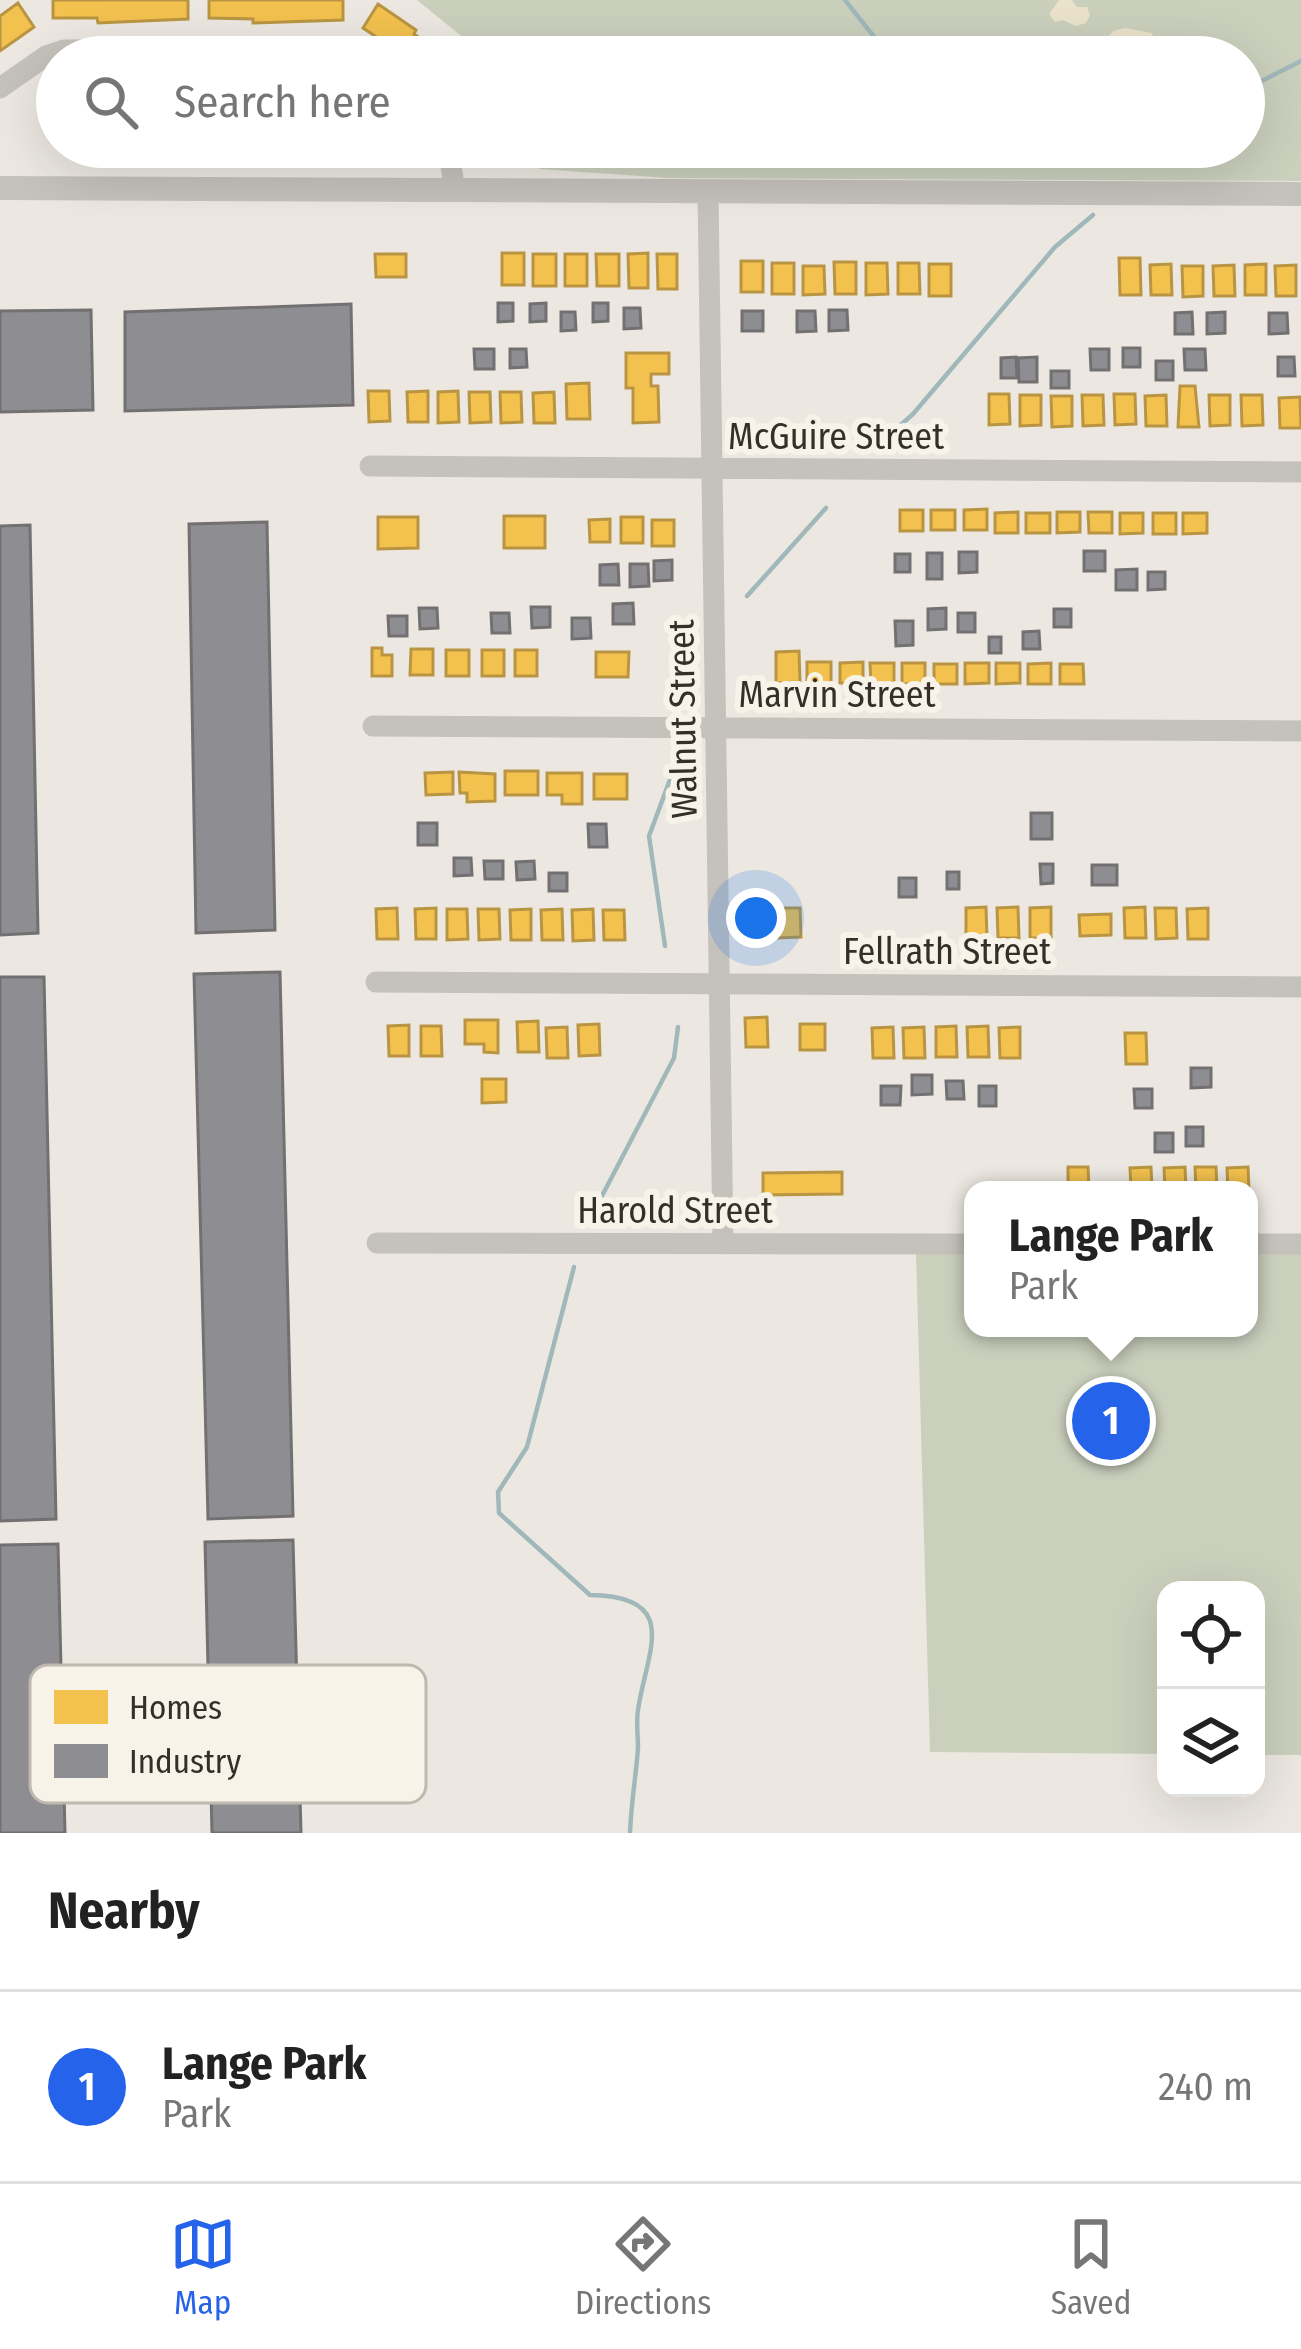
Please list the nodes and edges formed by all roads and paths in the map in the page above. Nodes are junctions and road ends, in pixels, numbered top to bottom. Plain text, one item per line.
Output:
1 (36, 63) edge
2 (0, 88) edge
3 (451, 168) edge
4 (0, 188) edge
5 (455, 191) junction
6 (708, 193) junction
7 (1301, 194) edge
8 (370, 466) dead end
9 (712, 469) junction
10 (1301, 472) edge
11 (374, 725) dead end
12 (716, 728) junction
13 (1301, 730) edge
14 (376, 982) dead end
15 (720, 984) junction
16 (1301, 987) edge
17 (377, 1244) dead end
18 (723, 1244) junction
19 (964, 1244) edge
20 (1258, 1244) edge
21 (1301, 1244) edge

1 - 2 street
3 - 5 street
4 - 5 street
5 - 6 street
6 - 7 street
6 - 9 street, Walnut Street
8 - 9 street, McGuire Street
9 - 10 street, McGuire Street
9 - 12 street, Walnut Street
11 - 12 street, Marvin Street
12 - 13 street, Marvin Street
12 - 15 street, Walnut Street
14 - 15 street, Fellrath Street
15 - 16 street, Fellrath Street
15 - 18 street, Walnut Street
17 - 18 street, Harold Street
18 - 19 street, Harold Street
20 - 21 street

